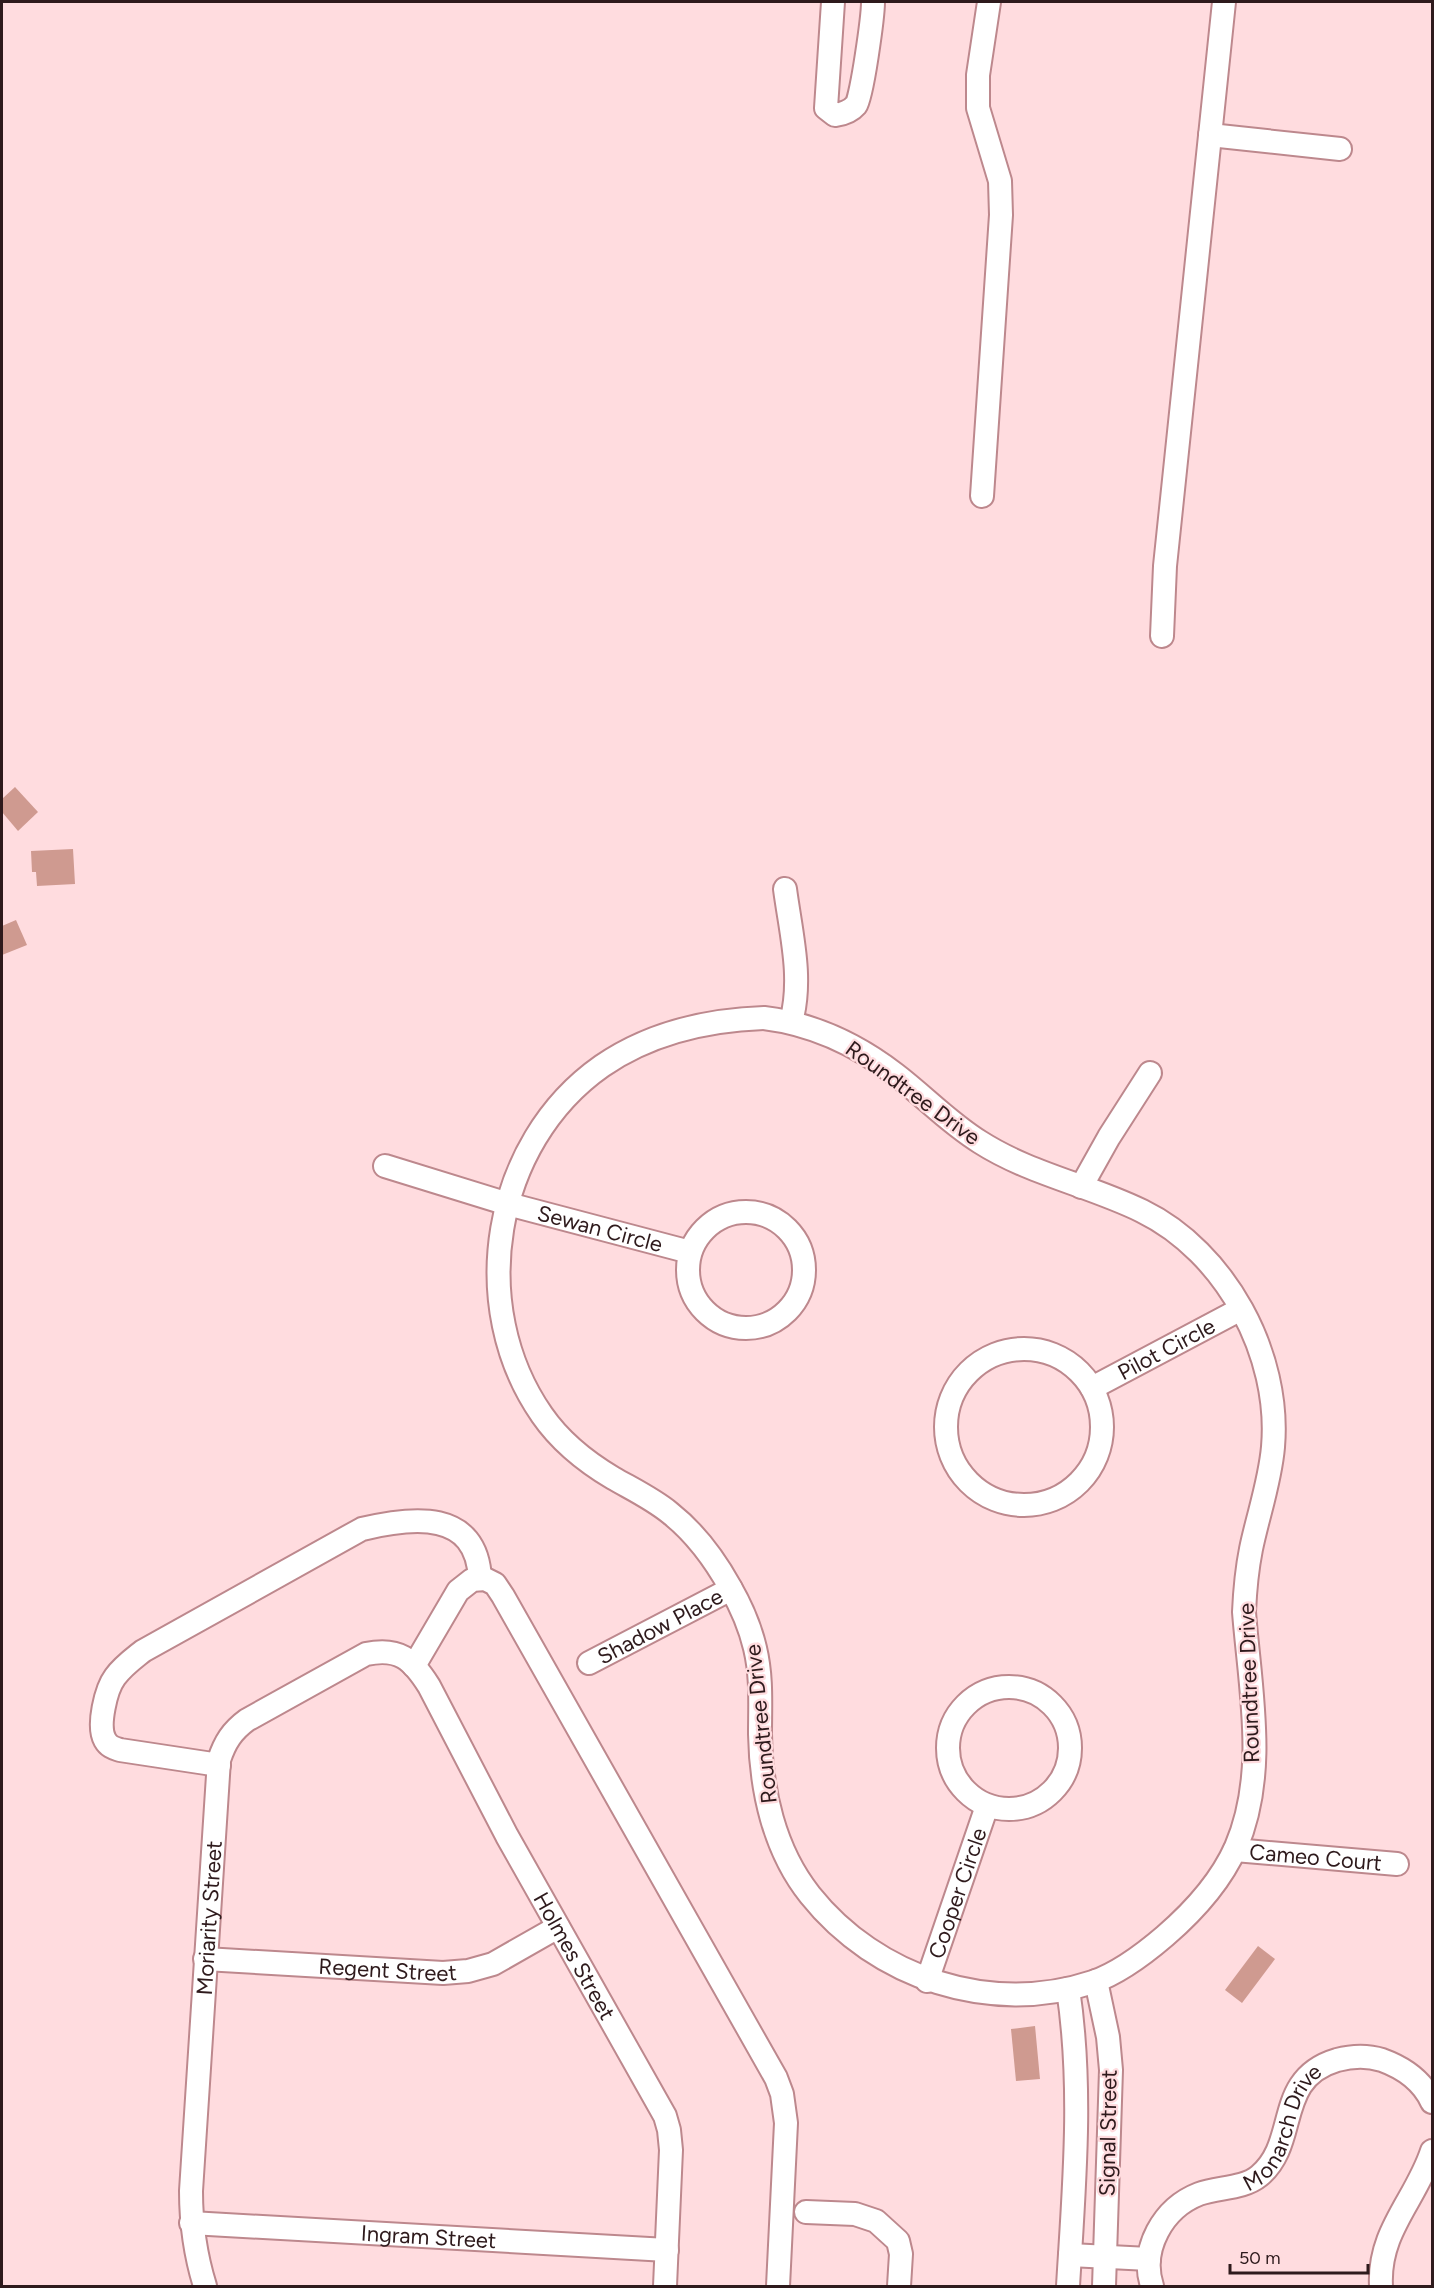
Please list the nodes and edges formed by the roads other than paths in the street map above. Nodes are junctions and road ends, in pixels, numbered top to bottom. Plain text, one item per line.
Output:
1 (832, 2) edge
2 (873, 2) edge
3 (989, 2) edge
4 (1224, 2) edge
5 (1210, 135) junction
6 (1340, 149) dead end
7 (982, 496) dead end
8 (1162, 636) dead end
9 (785, 889) dead end
10 (791, 1022) junction
11 (1150, 1073) dead end
12 (386, 1166) dead end
13 (1081, 1187) junction
14 (508, 1204) junction
15 (690, 1252) junction
16 (1241, 1309) junction
17 (1092, 1388) junction
18 (480, 1580) junction
19 (731, 1589) junction
20 (394, 1653) joint
21 (589, 1663) dead end
22 (414, 1666) junction
23 (219, 1765) junction
24 (987, 1806) junction
25 (1235, 1850) junction
26 (1397, 1864) dead end
27 (558, 1927) junction
28 (205, 1959) junction
29 (927, 1980) junction
30 (1096, 1981) junction
31 (1068, 1989) junction
32 (1432, 2102) edge
33 (1432, 2151) edge
34 (806, 2212) dead end
35 (191, 2223) junction
36 (667, 2250) junction
37 (1070, 2255) junction
38 (1105, 2256) junction
39 (1149, 2259) junction
40 (205, 2286) edge
41 (665, 2286) edge
42 (778, 2286) edge
43 (899, 2286) edge
44 (1068, 2286) edge
45 (1104, 2286) edge
46 (1152, 2286) edge
47 (1381, 2286) edge

1 - 2 street
3 - 7 street
4 - 5 street
5 - 6 street
5 - 8 street
9 - 10 street
10 - 13 street, Roundtree Drive
10 - 14 street, Roundtree Drive
11 - 13 street
12 - 14 street, Sewan Circle
13 - 16 street, Roundtree Drive
14 - 15 street, Sewan Circle
14 - 19 street, Roundtree Drive
15 - 15 street, Sewan Circle
16 - 17 street, Pilot Circle
16 - 25 street, Roundtree Drive
17 - 17 street, Pilot Circle
18 - 22 street
18 - 23 street
18 - 42 street
19 - 21 street, Shadow Place
19 - 29 street, Roundtree Drive
20 - 22 street, Holmes Street
20 - 23 street, Moriarity Street
22 - 27 street, Holmes Street
23 - 28 street, Moriarity Street
24 - 24 street, Cooper Circle
24 - 29 street, Cooper Circle
25 - 26 street, Cameo Court
25 - 30 street, Roundtree Drive
27 - 28 street, Regent Street
27 - 36 street, Holmes Street
28 - 35 street, Moriarity Street
29 - 31 street, Roundtree Drive
30 - 31 street, Roundtree Drive
30 - 38 street, Signal Street
31 - 37 street, Signal Street
32 - 39 street, Monarch Drive
33 - 47 street
34 - 43 street
35 - 36 street, Ingram Street
35 - 40 street, Moriarity Street
36 - 41 street, Holmes Street
37 - 38 street
37 - 44 street, Signal Street
38 - 39 street
38 - 45 street, Signal Street
39 - 46 street, Monarch Drive

